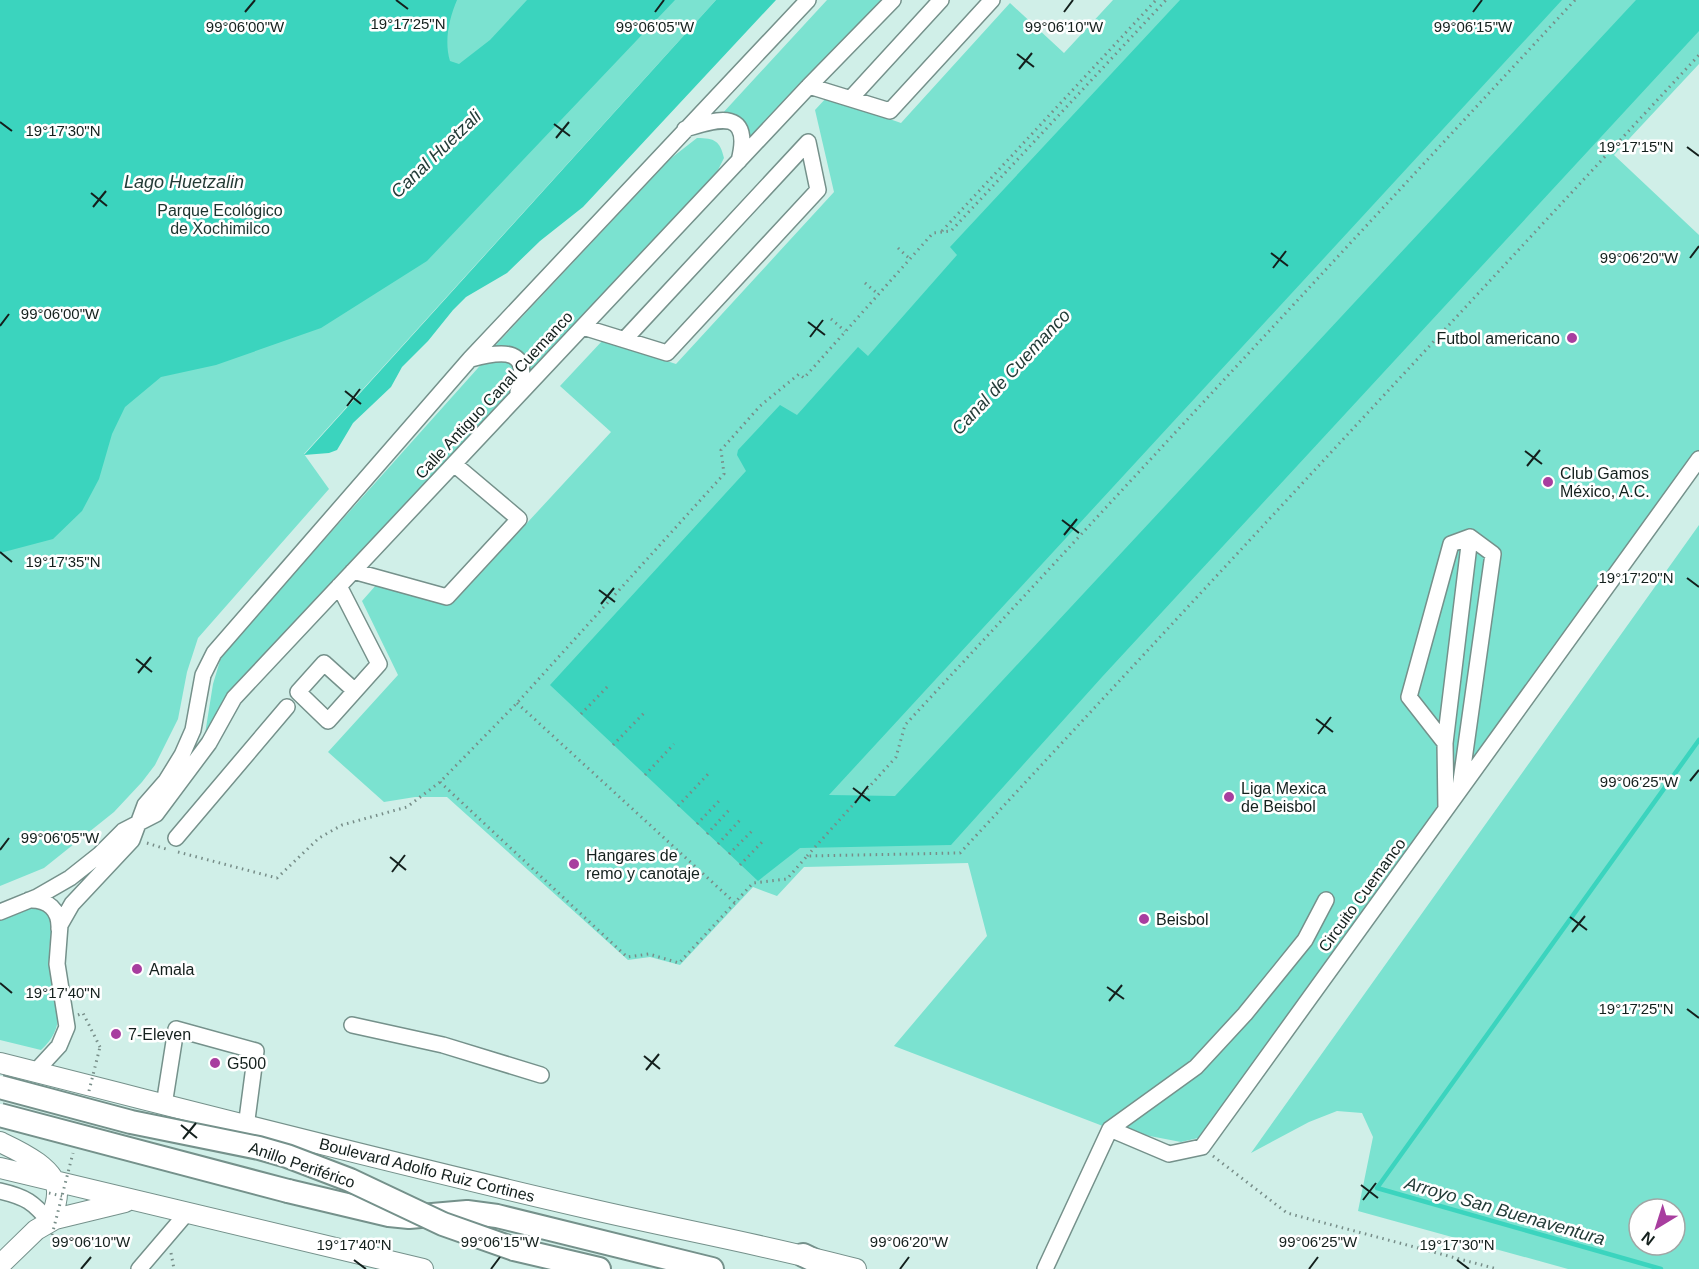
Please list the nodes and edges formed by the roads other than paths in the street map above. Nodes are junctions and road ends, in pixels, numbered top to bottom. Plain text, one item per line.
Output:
1 (808, 0) edge
2 (893, 0) edge
3 (941, 0) edge
4 (992, 0) edge
5 (809, 86) junction
6 (851, 98) junction
7 (684, 129) junction
8 (739, 161) junction
9 (583, 327) junction
10 (625, 339) junction
11 (470, 359) junction
12 (516, 398) junction
13 (1699, 459) edge
14 (454, 464) junction
15 (1470, 537) junction
16 (353, 571) junction
17 (339, 586) junction
18 (355, 691) dead end
19 (287, 707) dead end
20 (1445, 743) junction
21 (1459, 790) junction
22 (1446, 809) junction
23 (137, 824) junction
24 (176, 838) dead end
25 (29, 900) junction
26 (1326, 900) dead end
27 (0, 912) edge
28 (58, 932) junction
29 (352, 1025) dead end
30 (0, 1063) edge
31 (35, 1072) junction
32 (541, 1075) dead end
33 (0, 1087) edge
34 (164, 1105) junction
35 (0, 1115) edge
36 (246, 1126) junction
37 (1110, 1129) junction
38 (0, 1142) edge
39 (0, 1168) edge
40 (0, 1191) edge
41 (55, 1191) junction
42 (130, 1201) junction
43 (186, 1214) junction
44 (50, 1222) junction
45 (803, 1255) junction
46 (0, 1265) edge
47 (388, 1265) edge
48 (139, 1269) edge
49 (423, 1269) edge
50 (599, 1269) edge
51 (712, 1269) edge
52 (832, 1269) edge
53 (856, 1269) edge
54 (1045, 1269) edge

1 - 7 street, Calle Antiguo Canal Cuemanco
2 - 5 street, Calle Antiguo Canal Cuemanco
3 - 6 street
4 - 6 street
5 - 6 street
5 - 8 street, Calle Antiguo Canal Cuemanco
7 - 8 street
7 - 11 street, Calle Antiguo Canal Cuemanco
8 - 9 street, Calle Antiguo Canal Cuemanco
9 - 10 street
9 - 12 street, Calle Antiguo Canal Cuemanco
10 - 10 street
11 - 12 street
11 - 23 street, Calle Antiguo Canal Cuemanco
12 - 14 street, Calle Antiguo Canal Cuemanco
13 - 21 street, Circuito Cuemanco
14 - 16 street, Calle Antiguo Canal Cuemanco
14 - 16 street
15 - 20 street
15 - 20 street
15 - 21 street
16 - 17 street, Calle Antiguo Canal Cuemanco
17 - 18 street
17 - 23 street, Calle Antiguo Canal Cuemanco
19 - 24 street
20 - 22 street
21 - 22 street, Circuito Cuemanco
22 - 37 street, Circuito Cuemanco
23 - 25 street, Calle Antiguo Canal Cuemanco
23 - 28 street, Calle Antiguo Canal Cuemanco
25 - 27 street, Calle Antiguo Canal Cuemanco
25 - 28 street, Calle Antiguo Canal Cuemanco
26 - 37 street
28 - 31 street, Calle Antiguo Canal Cuemanco
29 - 32 street
30 - 31 main road, Boulevard Adolfo Ruiz Cortines
31 - 34 main road, Boulevard Adolfo Ruiz Cortines
33 - 50 highway, Anillo Periférico, bridge
34 - 36 main road, Boulevard Adolfo Ruiz Cortines
34 - 36 street
35 - 51 highway, Anillo Periférico, bridge
36 - 45 main road, Boulevard Adolfo Ruiz Cortines
37 - 54 street
38 - 41 main road
39 - 41 main road
40 - 44 street
41 - 42 main road
41 - 44 main road
42 - 43 main road
42 - 44 main road
43 - 47 main road
43 - 48 street
44 - 46 main road
45 - 52 highway
45 - 53 main road, Boulevard Adolfo Ruiz Cortines
47 - 49 main road

